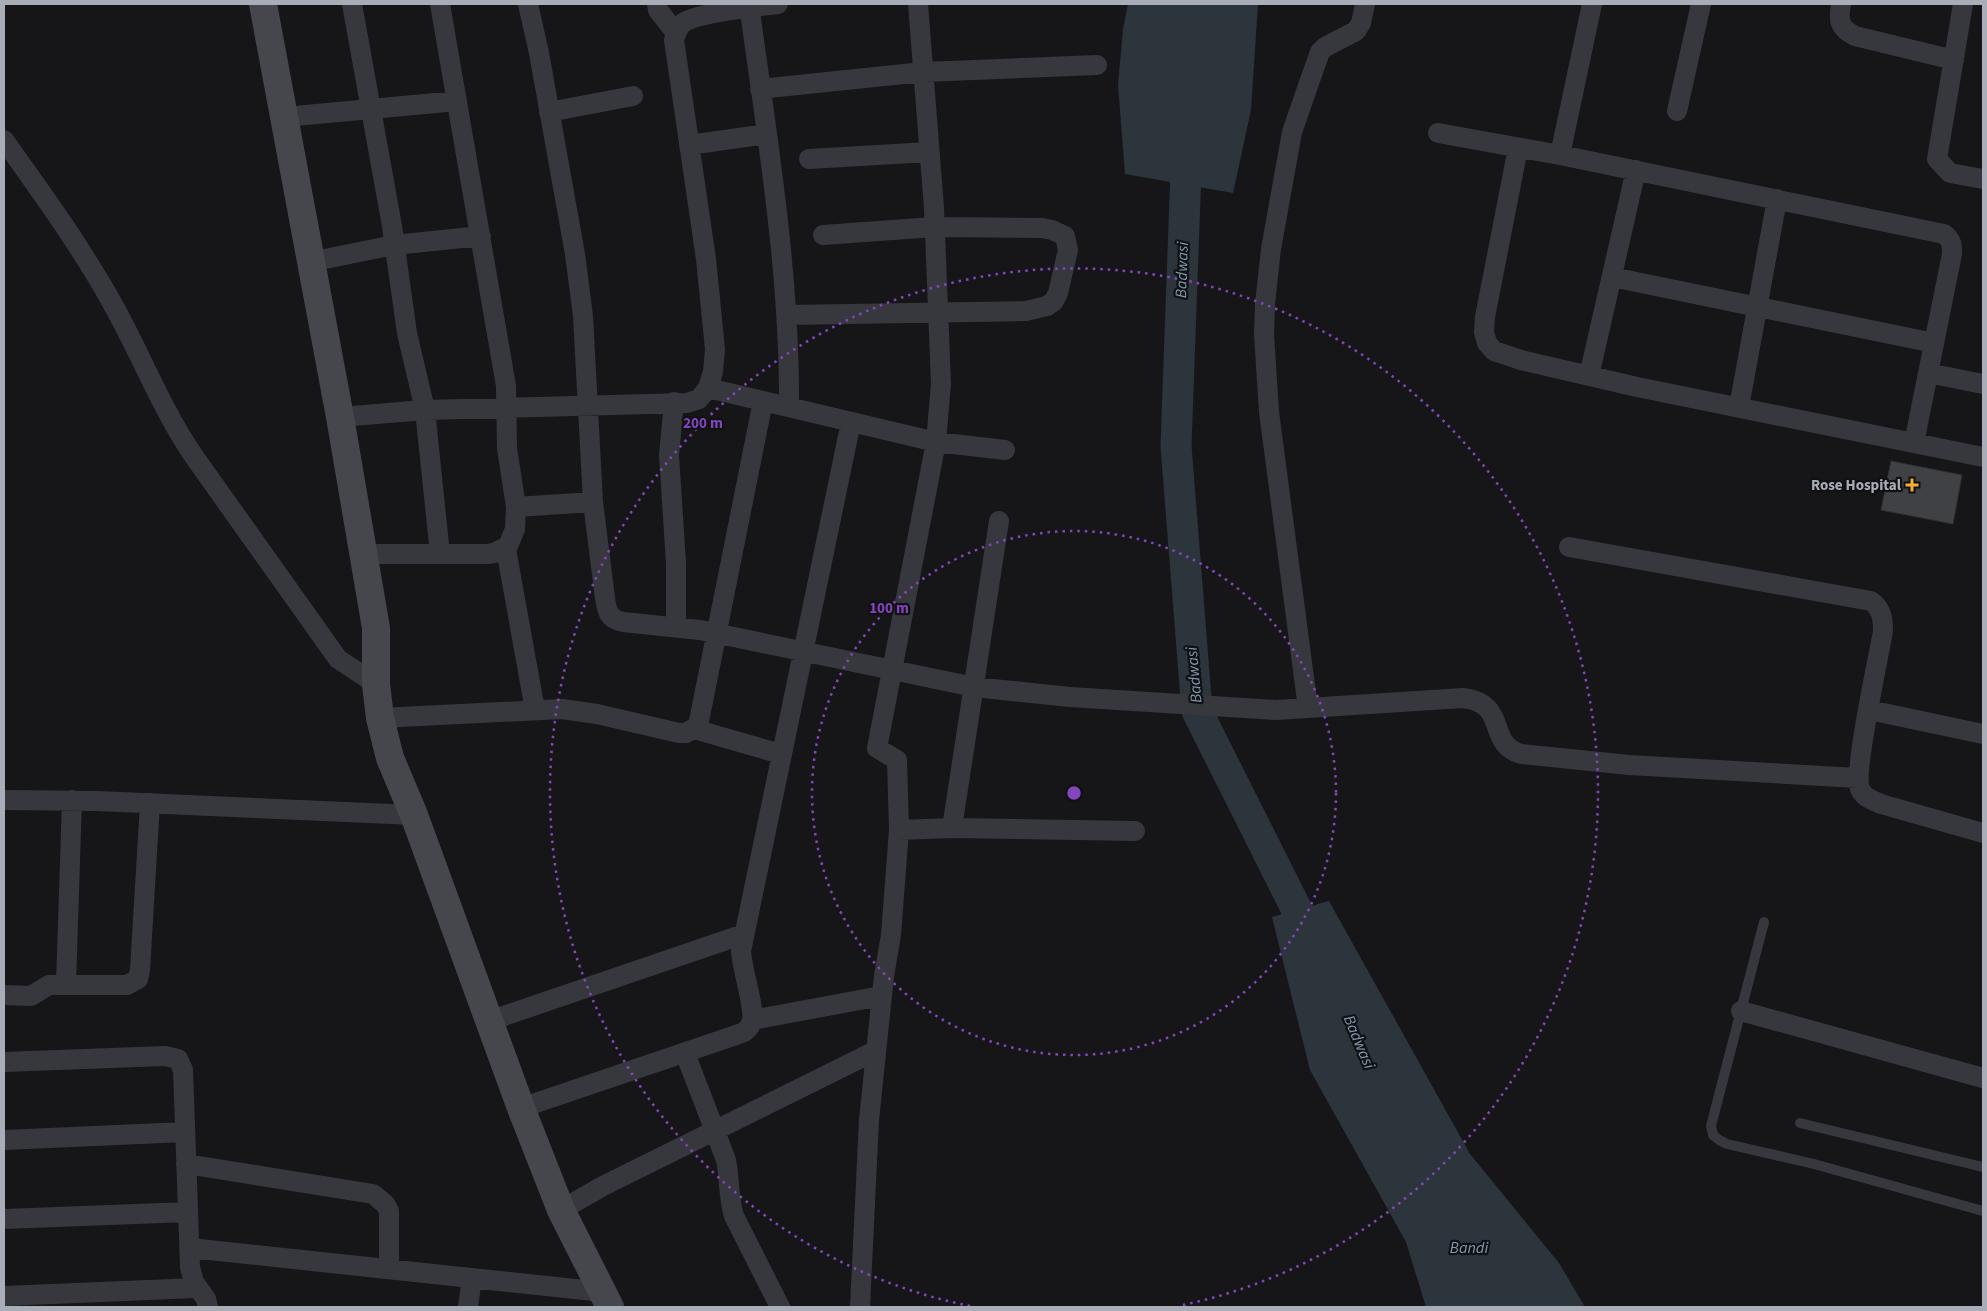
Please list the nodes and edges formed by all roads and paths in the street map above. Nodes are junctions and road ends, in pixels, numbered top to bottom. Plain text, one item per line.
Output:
1 (263, 4) edge
2 (352, 4) edge
3 (440, 4) edge
4 (528, 4) edge
5 (657, 4) edge
6 (778, 4) edge
7 (918, 4) edge
8 (1365, 4) edge
9 (1592, 4) edge
10 (1701, 4) edge
11 (1841, 4) edge
12 (1963, 4) edge
13 (750, 5) edge
14 (676, 33) junction
15 (1954, 60) junction
16 (1097, 65) dead end
17 (923, 72) junction
18 (760, 89) junction
19 (633, 96) dead end
20 (457, 101) junction
21 (372, 109) junction
22 (1677, 111) dead end
23 (549, 112) junction
24 (284, 117) junction
25 (766, 134) junction
26 (1438, 134) dead end
27 (4, 140) edge
28 (689, 145) junction
29 (1518, 148) junction
30 (929, 152) junction
31 (1560, 154) junction
32 (809, 159) dead end
33 (1636, 170) junction
34 (1983, 179) edge
35 (1777, 199) junction
36 (934, 227) junction
37 (823, 235) dead end
38 (481, 236) junction
39 (394, 245) junction
40 (310, 262) junction
41 (1612, 277) junction
42 (1758, 306) junction
43 (938, 311) junction
44 (787, 316) junction
45 (1934, 342) junction
46 (1928, 373) junction
47 (1589, 376) junction
48 (1983, 384) edge
49 (708, 388) junction
50 (763, 401) junction
51 (674, 402) junction
52 (589, 405) junction
53 (789, 407) junction
54 (506, 408) junction
55 (1739, 408) junction
56 (425, 410) junction
57 (340, 417) junction
58 (851, 422) junction
59 (936, 442) junction
60 (1914, 443) junction
61 (1005, 450) dead end
62 (1983, 457) edge
63 (593, 502) junction
64 (516, 507) junction
65 (999, 521) dead end
66 (508, 546) junction
67 (1569, 547) dead end
68 (363, 554) junction
69 (440, 554) junction
70 (676, 627) junction
71 (716, 634) junction
72 (803, 650) junction
73 (891, 669) junction
74 (376, 684) junction
75 (974, 687) junction
76 (1308, 708) junction
77 (535, 710) junction
78 (1869, 710) junction
79 (380, 718) junction
80 (694, 729) junction
81 (1983, 734) edge
82 (781, 754) junction
83 (1858, 778) junction
84 (4, 800) edge
85 (72, 800) junction
86 (150, 803) junction
87 (414, 815) junction
88 (952, 828) junction
89 (899, 830) junction
90 (1135, 831) dead end
91 (1983, 833) edge
92 (1764, 922) dead end
93 (744, 934) junction
94 (66, 984) junction
95 (4, 995) edge
96 (882, 996) junction
97 (1741, 1011) junction
98 (752, 1020) junction
99 (489, 1021) junction
100 (875, 1052) junction
101 (685, 1053) junction
102 (4, 1062) edge
103 (1983, 1078) edge
104 (521, 1108) junction
105 (1800, 1123) dead end
106 (715, 1130) junction
107 (185, 1132) junction
108 (4, 1140) edge
109 (186, 1164) junction
110 (1983, 1167) edge
111 (562, 1210) junction
112 (1983, 1211) edge
113 (188, 1212) junction
114 (4, 1219) edge
115 (190, 1248) junction
116 (389, 1269) junction
117 (472, 1278) junction
118 (197, 1288) junction
119 (4, 1296) edge
120 (607, 1299) edge
121 (208, 1307) edge
122 (468, 1307) edge
123 (780, 1307) edge
124 (860, 1307) edge

1 - 24 street
2 - 21 street
3 - 20 street
4 - 23 street
5 - 14 street
6 - 13 street
7 - 17 street
8 - 76 street
9 - 31 street
10 - 22 street
11 - 15 street
12 - 15 street
13 - 14 street
13 - 18 street
14 - 28 street
15 - 34 street
16 - 17 street
17 - 18 street
17 - 30 street
18 - 25 street
19 - 23 street
20 - 21 street
20 - 38 street
21 - 24 street
21 - 39 street
23 - 52 street
24 - 40 street
25 - 28 street
25 - 44 street
26 - 29 street
27 - 74 street
28 - 49 street
29 - 31 street
29 - 47 street
30 - 32 street
30 - 36 street
31 - 33 street
33 - 35 street
33 - 41 street
35 - 42 street
35 - 45 street
36 - 37 street
36 - 43 street
36 - 43 street
38 - 39 street
38 - 54 street
39 - 40 street
39 - 56 street
40 - 57 street
41 - 42 street
41 - 47 street
42 - 45 street
42 - 55 street
43 - 44 street
43 - 59 street
44 - 53 street
45 - 46 street
46 - 48 street
46 - 60 street
47 - 55 street
49 - 50 street
49 - 51 street
50 - 53 street
50 - 71 street
51 - 52 street
51 - 70 street
52 - 54 street
52 - 63 street
53 - 58 street
54 - 56 street
54 - 64 street
55 - 60 street
56 - 57 street
56 - 69 street
57 - 68 street
58 - 59 street
58 - 72 street
59 - 61 street
59 - 73 street
60 - 62 street
63 - 64 street
63 - 70 street
64 - 66 street
65 - 75 street
66 - 69 street
66 - 77 street
67 - 78 street
68 - 69 street
68 - 74 street
70 - 71 street
71 - 72 street
71 - 80 street
72 - 73 street
72 - 82 street
73 - 75 street
73 - 89 street
74 - 79 street
75 - 76 street
75 - 88 street
76 - 83 street
77 - 79 street
77 - 80 street
78 - 81 street
78 - 83 street
79 - 87 street
80 - 82 street
82 - 93 street
83 - 91 street
84 - 85 street
85 - 86 street
85 - 94 street
86 - 87 street
86 - 94 street
87 - 99 street
88 - 89 street
88 - 90 street
89 - 96 street
92 - 97 lane
93 - 98 street
93 - 99 street
94 - 95 street
96 - 98 street
96 - 100 street
97 - 103 street
97 - 112 lane
98 - 101 street
99 - 104 street
100 - 106 street
100 - 124 street
101 - 104 street
101 - 106 street
102 - 107 street
104 - 111 street
105 - 110 lane
106 - 111 street
106 - 123 street
107 - 108 street
107 - 109 street
109 - 113 street
109 - 116 street
111 - 120 street
113 - 114 street
113 - 115 street
115 - 116 street
115 - 118 street
116 - 117 street
117 - 120 street
117 - 122 street
118 - 119 street
118 - 121 street

